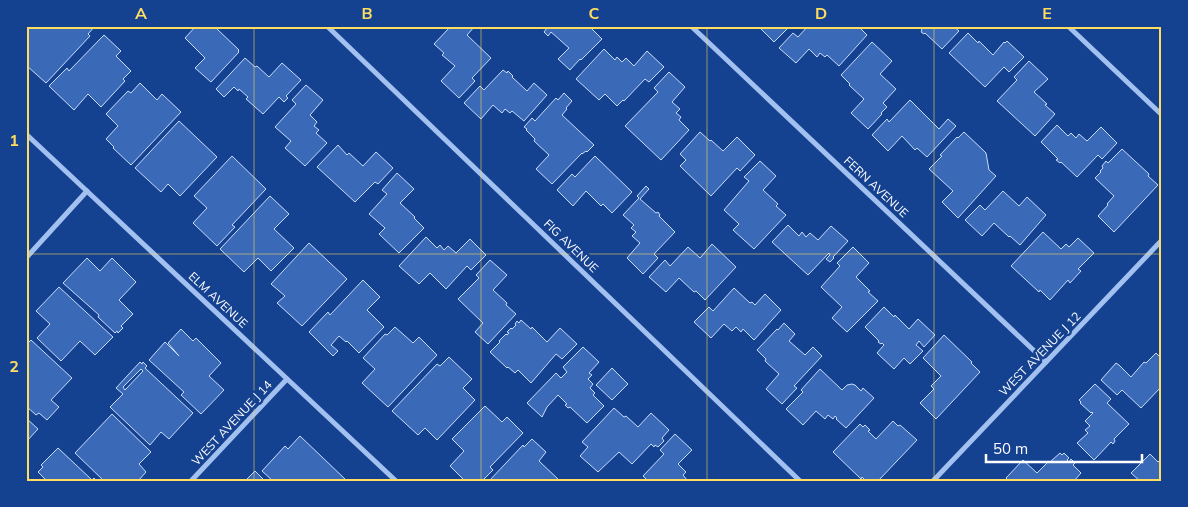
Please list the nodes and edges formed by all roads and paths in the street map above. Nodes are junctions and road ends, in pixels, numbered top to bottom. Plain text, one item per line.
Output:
1 (327, 26) edge
2 (691, 26) edge
3 (1068, 26) edge
4 (1162, 115) edge
5 (26, 134) edge
6 (87, 191) junction
7 (1162, 240) edge
8 (26, 258) edge
9 (1046, 362) junction
10 (287, 379) junction
11 (191, 481) edge
12 (396, 481) edge
13 (800, 481) edge
14 (933, 481) edge

1 - 13 street, FIG AVENUE
2 - 9 street, FERN AVENUE
3 - 4 street
5 - 6 street, ELM AVENUE
6 - 8 street
6 - 10 street, ELM AVENUE
7 - 9 street, WEST AVENUE J 12
9 - 14 street, WEST AVENUE J 12
10 - 11 street, WEST AVENUE J 14
10 - 12 street, ELM AVENUE

